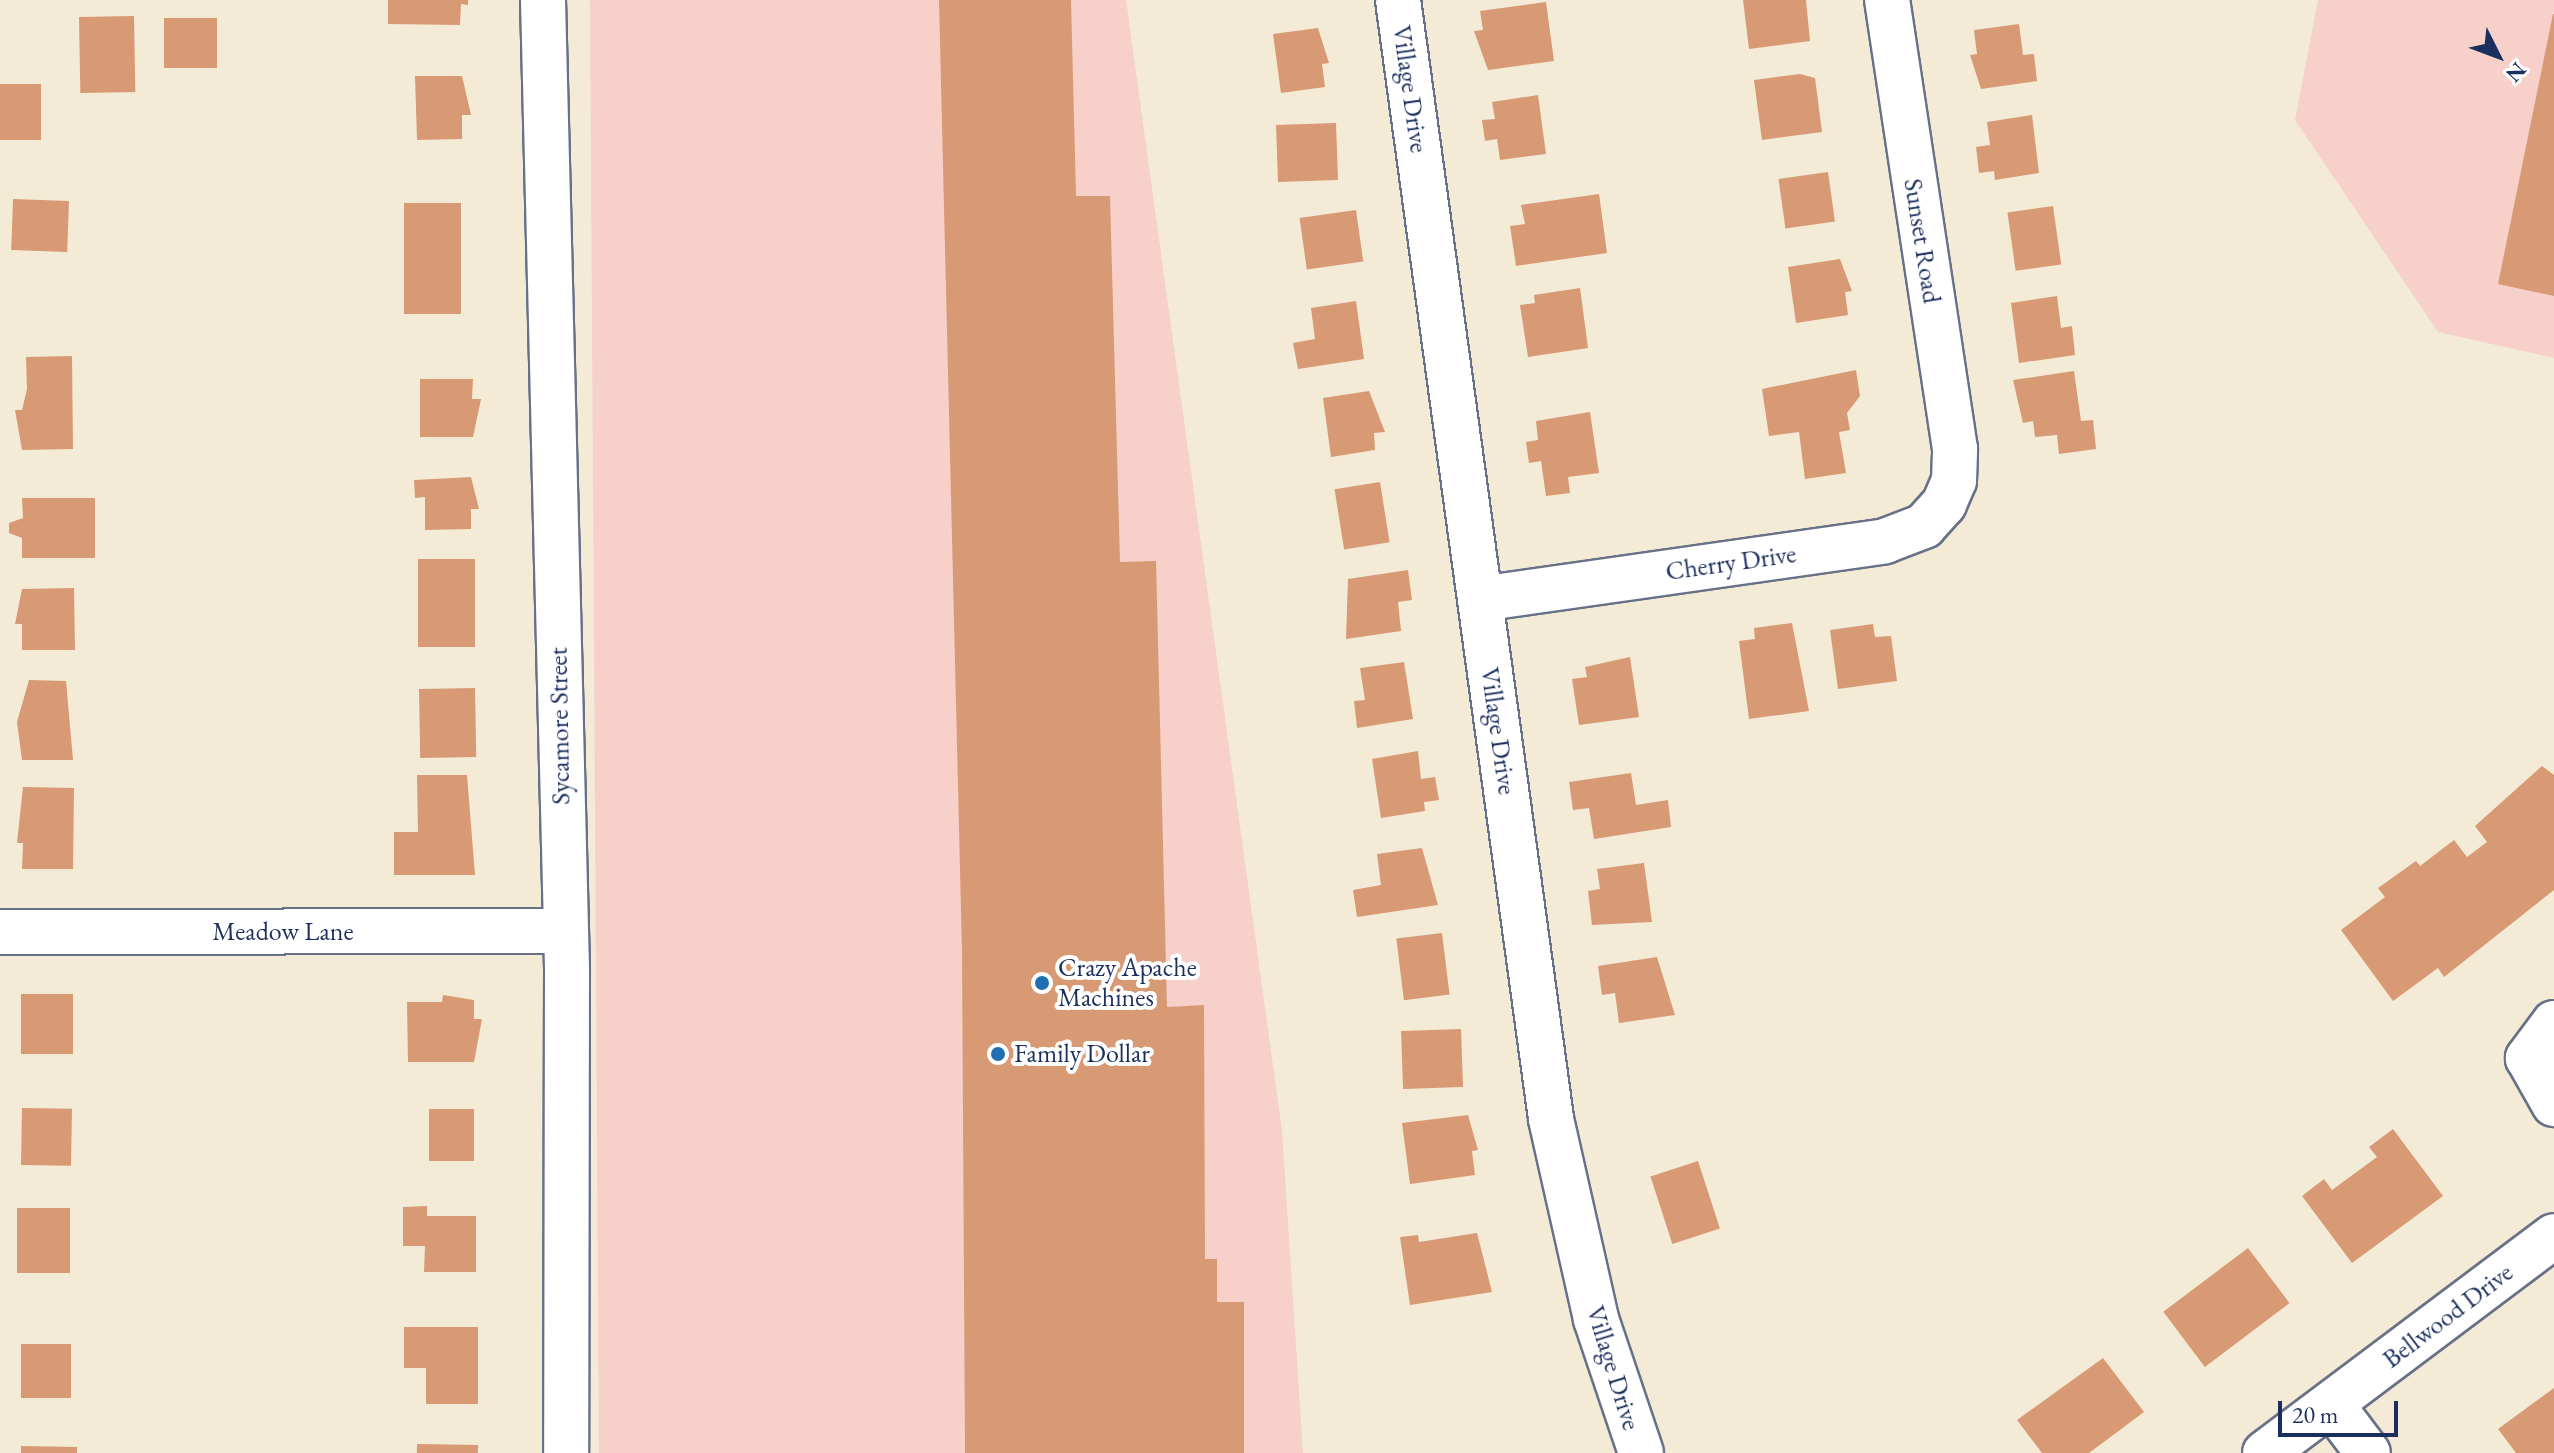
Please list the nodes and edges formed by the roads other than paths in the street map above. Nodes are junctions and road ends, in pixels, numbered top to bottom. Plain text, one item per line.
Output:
1 (543, 0) edge
2 (1398, 0) edge
3 (1887, 0) edge
4 (1954, 481) joint
5 (1480, 599) junction
6 (565, 931) junction
7 (0, 932) edge
8 (2554, 1023) edge
9 (2554, 1104) edge
10 (2554, 1236) edge
11 (2331, 1404) junction
12 (566, 1453) edge
13 (1641, 1453) edge
14 (2265, 1453) edge
15 (2368, 1453) edge

1 - 6 street, Sycamore Street
2 - 5 street, Village Drive
3 - 4 street, Sunset Road
4 - 5 street, Cherry Drive
5 - 13 street, Village Drive
6 - 7 street, Meadow Lane
6 - 12 street, Sycamore Street
8 - 9 street
10 - 11 street, Bellwood Drive
11 - 14 street, Bellwood Drive
11 - 15 street

